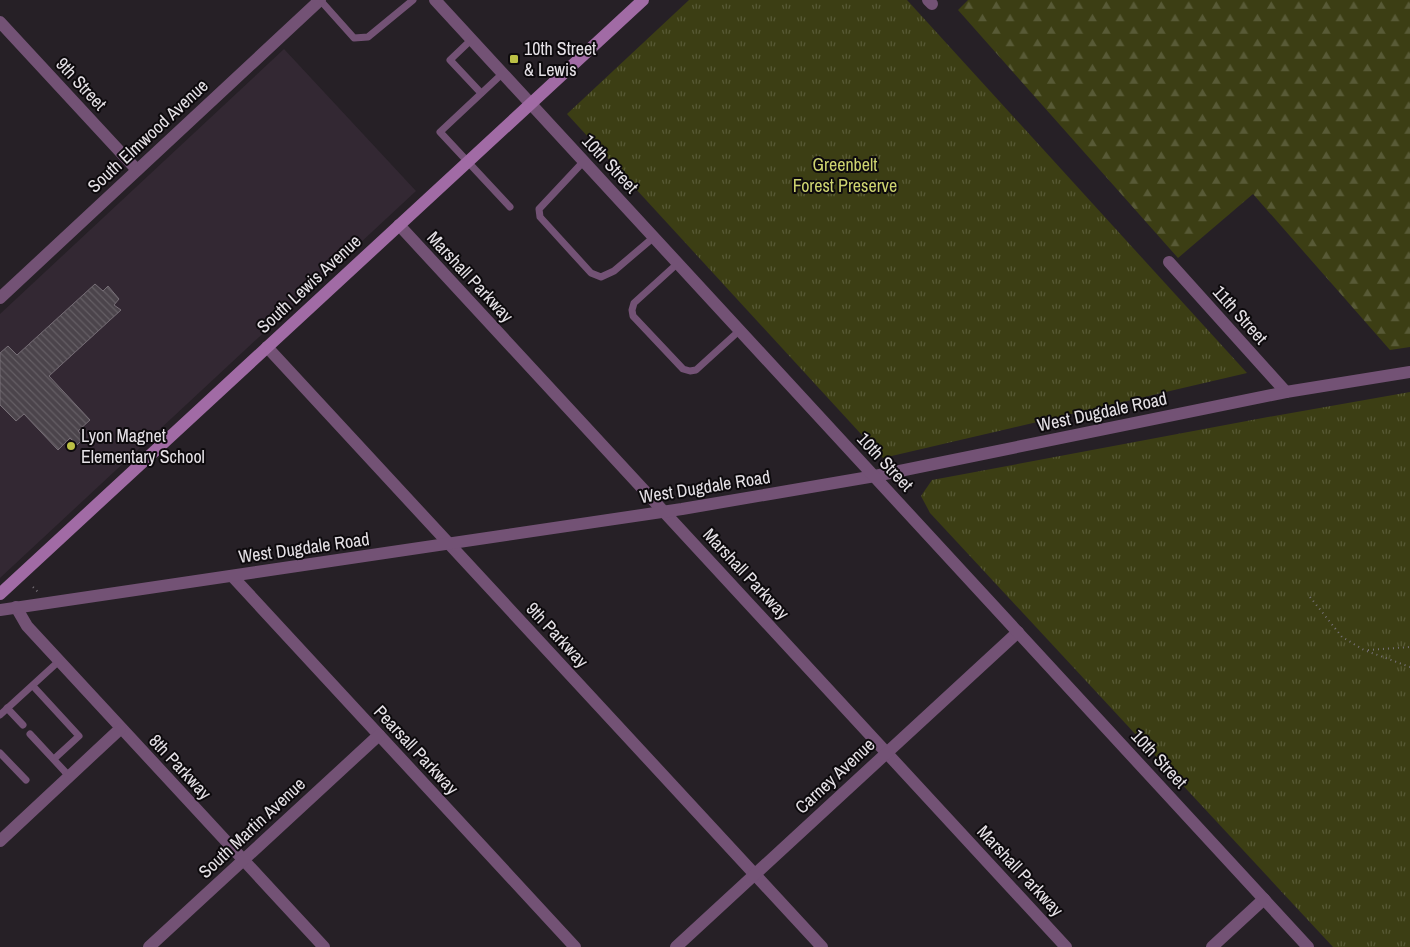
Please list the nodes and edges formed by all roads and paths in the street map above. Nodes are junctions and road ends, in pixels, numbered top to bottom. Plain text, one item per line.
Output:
1 (320, 0) edge
2 (413, 0) edge
3 (435, 0) edge
4 (643, 0) edge
5 (0, 22) edge
6 (472, 40) junction
7 (503, 73) junction
8 (482, 94) junction
9 (530, 103) junction
10 (584, 161) junction
11 (467, 162) junction
12 (137, 170) junction
13 (510, 207) dead end
14 (399, 225) junction
15 (654, 237) junction
16 (1168, 262) dead end
17 (678, 263) junction
18 (0, 298) edge
19 (740, 330) junction
20 (267, 347) junction
21 (1410, 372) edge
22 (1286, 392) junction
23 (875, 476) junction
24 (665, 512) junction
25 (450, 544) junction
26 (232, 576) junction
27 (0, 594) edge
28 (1310, 597) dead end
29 (16, 607) junction
30 (0, 610) edge
31 (1018, 632) junction
32 (1410, 647) edge
33 (1364, 650) junction
34 (59, 661) junction
35 (1410, 667) edge
36 (33, 686) junction
37 (7, 708) junction
38 (0, 714) edge
39 (23, 725) dead end
40 (120, 729) junction
41 (30, 734) dead end
42 (379, 735) junction
43 (887, 752) junction
44 (0, 753) edge
45 (54, 759) junction
46 (70, 776) junction
47 (26, 780) dead end
48 (0, 841) edge
49 (243, 860) junction
50 (754, 874) junction
51 (1264, 899) junction
52 (149, 947) edge
53 (324, 947) edge
54 (575, 947) edge
55 (676, 947) edge
56 (822, 947) edge
57 (1066, 947) edge
58 (1212, 947) edge
59 (1308, 947) edge

1 - 2 lane
1 - 12 street, South Elmwood Avenue
3 - 6 street, 10th Street
4 - 9 main road, South Lewis Avenue
5 - 12 street, 9th Street
6 - 7 street, 10th Street
6 - 8 lane
7 - 8 lane
7 - 9 street, 10th Street
8 - 11 lane
9 - 10 street, 10th Street
9 - 11 main road, South Lewis Avenue
10 - 15 street, 10th Street
10 - 15 lane
11 - 13 lane
11 - 14 main road, South Lewis Avenue
12 - 18 street, South Elmwood Avenue
14 - 20 main road, South Lewis Avenue
14 - 24 street, Marshall Parkway
15 - 17 street, 10th Street
16 - 22 street, 11th Street
17 - 19 street, 10th Street
17 - 19 lane
19 - 23 street, 10th Street
20 - 25 street, 9th Parkway
20 - 27 main road, South Lewis Avenue
21 - 22 street, West Dugdale Road
22 - 23 street, West Dugdale Road
23 - 24 street, West Dugdale Road
23 - 31 street, 10th Street
24 - 25 street, West Dugdale Road
24 - 43 street, Marshall Parkway
25 - 26 street, West Dugdale Road
25 - 50 street, 9th Parkway
26 - 29 street, West Dugdale Road
26 - 42 street, Pearsall Parkway
28 - 33 path
29 - 30 street, West Dugdale Road
29 - 34 street, 8th Parkway
31 - 43 street, Carney Avenue
31 - 51 street, 10th Street
32 - 33 path
33 - 35 path
34 - 36 lane
34 - 40 street, 8th Parkway
36 - 37 lane
36 - 45 lane
37 - 38 lane
37 - 39 lane
40 - 46 street
40 - 49 street, 8th Parkway
41 - 45 lane
42 - 49 street, South Martin Avenue
42 - 54 street, Pearsall Parkway
43 - 50 street, Carney Avenue
43 - 57 street, Marshall Parkway
44 - 47 lane
45 - 46 lane
46 - 48 street
49 - 52 street, South Martin Avenue
49 - 53 street, 8th Parkway
50 - 55 street, Carney Avenue
50 - 56 street, 9th Parkway
51 - 58 street
51 - 59 street, 10th Street

